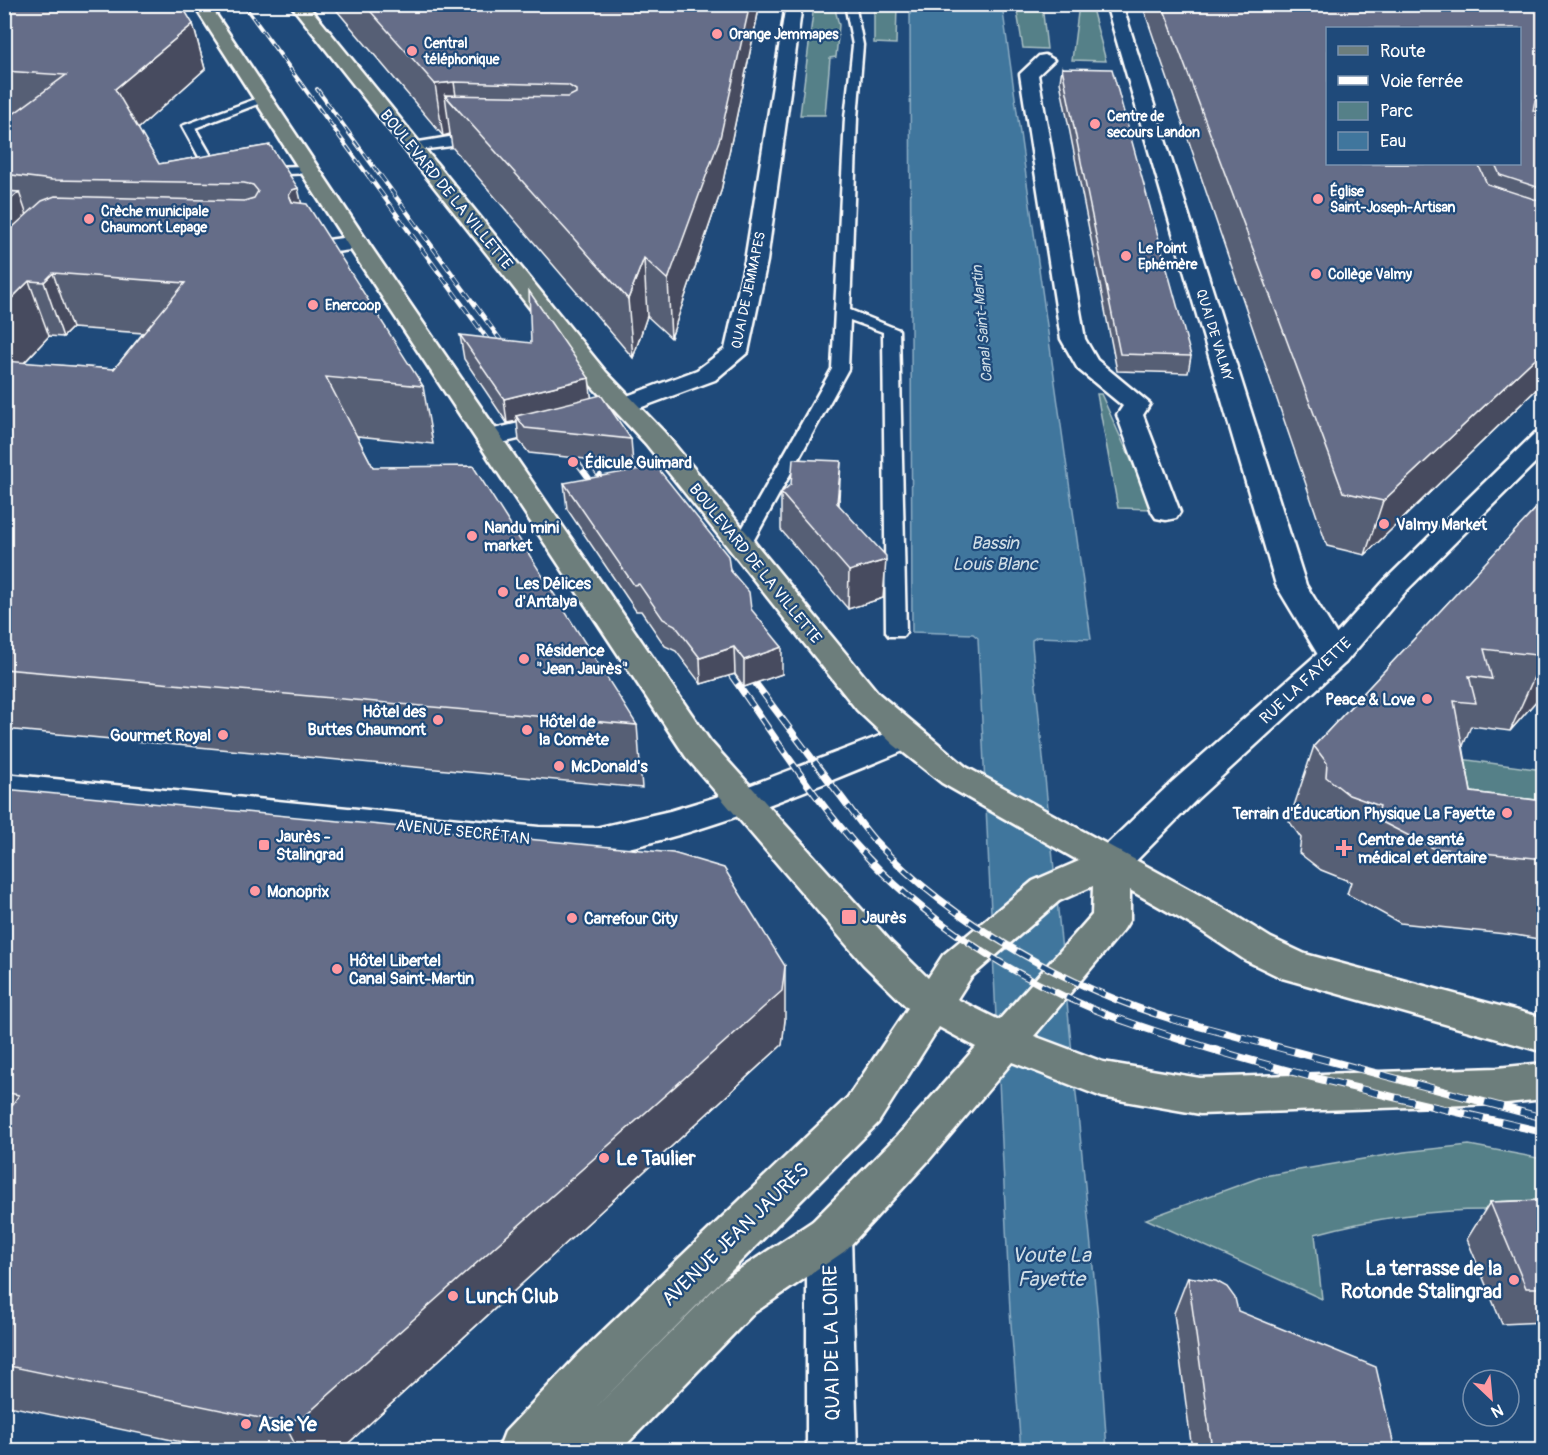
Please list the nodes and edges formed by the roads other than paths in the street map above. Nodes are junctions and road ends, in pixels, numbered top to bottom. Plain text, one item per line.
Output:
1 (201, 4) edge
2 (298, 4) edge
3 (794, 4) edge
4 (850, 4) edge
5 (1114, 4) edge
6 (1045, 60) dead end
7 (266, 99) junction
8 (495, 141) edge
9 (413, 147) junction
10 (311, 170) junction
11 (357, 243) junction
12 (315, 248) edge
13 (843, 312) junction
14 (625, 405) junction
15 (490, 438) junction
16 (1544, 439) edge
17 (1166, 512) dead end
18 (742, 545) junction
19 (896, 633) dead end
20 (1334, 656) junction
21 (906, 737) junction
22 (4, 786) edge
23 (744, 801) junction
24 (1112, 862) junction
25 (930, 1004) junction
26 (1544, 1035) edge
27 (1006, 1043) junction
28 (1544, 1081) edge
29 (829, 1236) junction
30 (523, 1450) edge
31 (585, 1450) edge
32 (832, 1450) edge

1 - 7 main road
2 - 9 main road, BOULEVARD DE LA VILLETTE
3 - 14 street, QUAI DE JEMMAPES
4 - 13 lane
5 - 20 street, QUAI DE VALMY
6 - 17 street
7 - 10 main road
7 - 10 lane
8 - 9 lane
9 - 14 main road, BOULEVARD DE LA VILLETTE
10 - 11 main road
11 - 12 street
11 - 15 main road
13 - 18 lane
13 - 19 lane
14 - 15 street, QUAI DE JEMMAPES
14 - 18 main road, BOULEVARD DE LA VILLETTE
15 - 23 main road
16 - 20 street, RUE LA FAYETTE
18 - 21 main road, BOULEVARD DE LA VILLETTE
20 - 24 street, RUE LA FAYETTE
21 - 23 street, AVENUE SECRÉTAN
21 - 24 main road, BOULEVARD DE LA VILLETTE
22 - 23 street, AVENUE SECRÉTAN
23 - 25 main road
24 - 25 main road, AVENUE JEAN JAURÈS
24 - 26 main road, BOULEVARD DE LA VILLETTE
24 - 27 main road
25 - 27 main road
25 - 30 main road, AVENUE JEAN JAURÈS
27 - 28 main road
27 - 29 main road
29 - 31 main road
29 - 32 street, QUAI DE LA LOIRE

